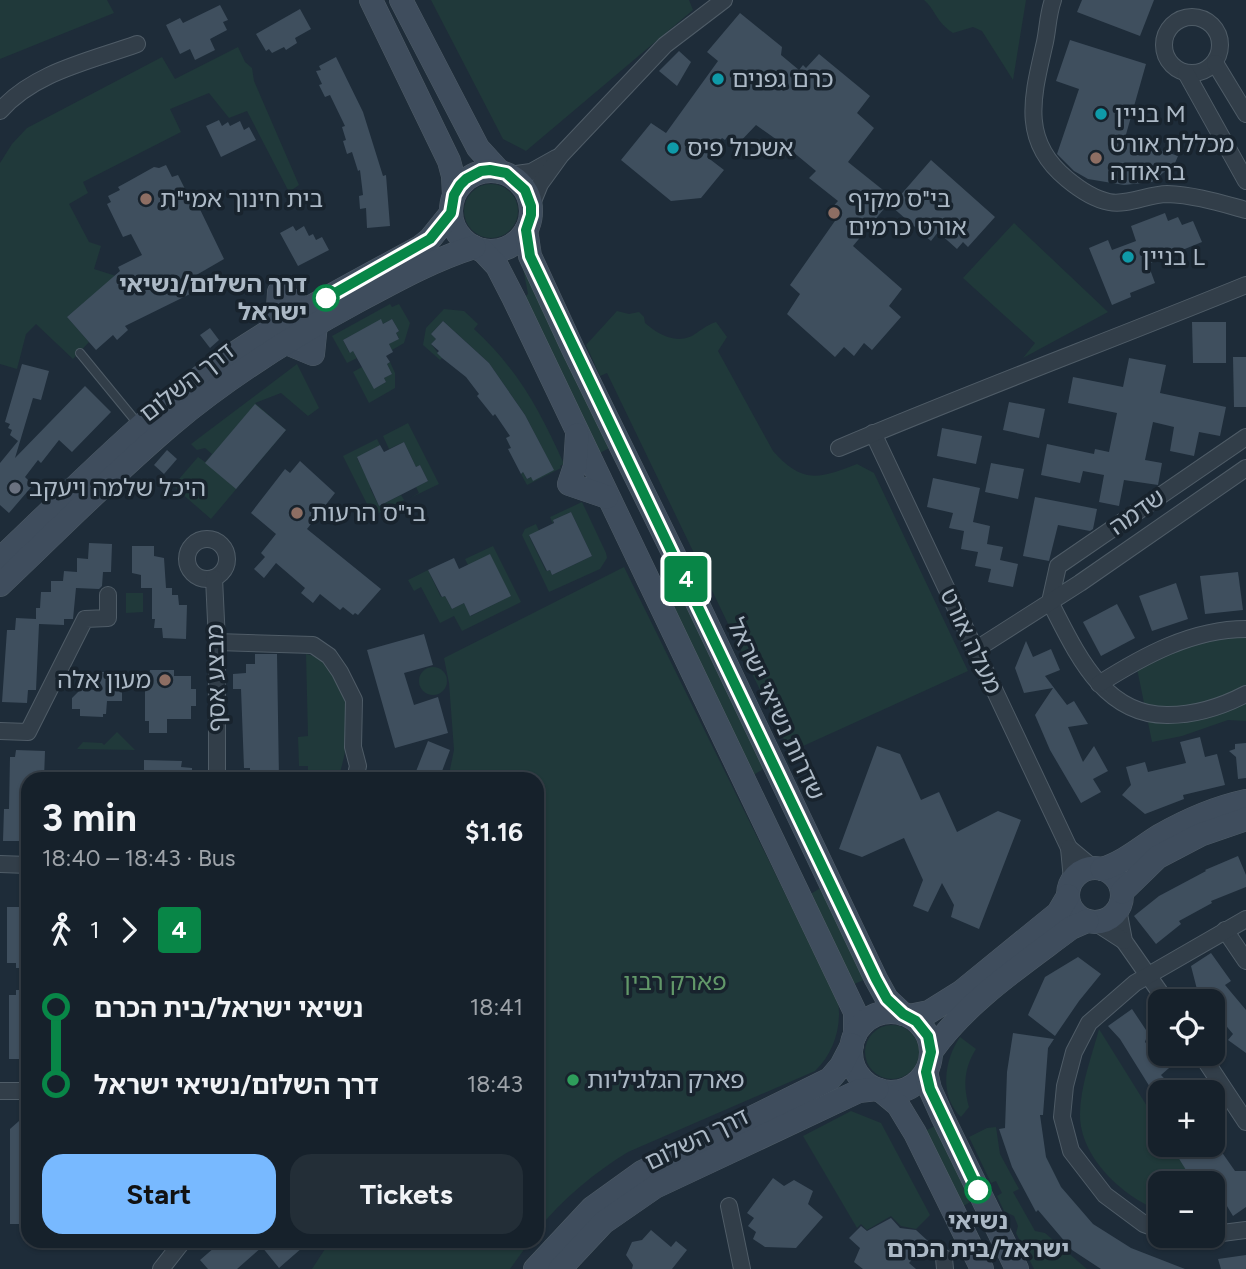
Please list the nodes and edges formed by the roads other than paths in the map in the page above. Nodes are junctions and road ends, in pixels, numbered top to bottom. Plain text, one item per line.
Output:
1 (371, 0) edge
2 (401, 0) edge
3 (724, 0) edge
4 (1038, 0) edge
5 (1050, 8) edge
6 (137, 44) dead end
7 (1215, 63) junction
8 (1186, 73) junction
9 (0, 111) edge
10 (1246, 114) edge
11 (561, 155) junction
12 (504, 173) junction
13 (1246, 181) edge
14 (452, 204) junction
15 (531, 206) junction
16 (1246, 211) edge
17 (526, 230) junction
18 (478, 248) junction
19 (1246, 285) edge
20 (310, 316) junction
21 (280, 334) junction
22 (80, 353) dead end
23 (141, 427) junction
24 (873, 433) junction
25 (1246, 437) edge
26 (839, 448) dead end
27 (1246, 468) edge
28 (0, 559) edge
29 (214, 578) dead end
30 (0, 584) edge
31 (108, 595) dead end
32 (1050, 602) junction
33 (1246, 629) edge
34 (217, 642) junction
35 (975, 650) junction
36 (1099, 684) junction
37 (1246, 694) edge
38 (0, 731) edge
39 (217, 772) edge
40 (357, 772) edge
41 (1246, 801) edge
42 (1246, 819) edge
43 (1069, 848) junction
44 (0, 864) edge
45 (21, 864) edge
46 (1098, 869) junction
47 (1070, 888) junction
48 (1120, 901) junction
49 (1246, 919) edge
50 (1090, 921) junction
51 (1224, 930) junction
52 (1124, 941) junction
53 (1246, 961) edge
54 (1148, 974) junction
55 (1158, 989) edge
56 (906, 1015) junction
57 (853, 1040) junction
58 (929, 1062) junction
59 (1211, 1066) edge
60 (878, 1090) junction
61 (0, 1091) edge
62 (21, 1091) edge
63 (1241, 1103) edge
64 (1246, 1122) edge
65 (729, 1206) dead end
66 (1148, 1226) edge
67 (1246, 1230) edge
68 (1225, 1233) edge
69 (178, 1248) edge
70 (161, 1269) edge
71 (536, 1269) edge
72 (561, 1269) edge
73 (742, 1269) edge
74 (982, 1269) edge
75 (1017, 1269) edge

1 - 14 main road
2 - 12 main road
3 - 11 street
4 - 5 street
5 - 16 street
6 - 9 street
7 - 8 street
7 - 8 street
7 - 10 street
8 - 13 street
11 - 12 street
11 - 15 street
12 - 14 main road
12 - 15 main road
14 - 18 main road
14 - 20 main road, דרך השלום
15 - 17 main road
17 - 18 main road
17 - 56 main road, שדרות נשיאי ישראל
18 - 20 main road, דרך השלום
18 - 57 main road
19 - 24 street
20 - 21 main road, דרך השלום
20 - 21 main road
21 - 23 main road, דרך השלום
21 - 30 main road, דרך השלום
22 - 23 lane, דרך השלום
23 - 28 main road, דרך השלום
24 - 26 street
24 - 35 street, מעלה אורט
25 - 32 street, שדמה
27 - 32 street, שדמה
29 - 34 street, מבצע אסף
31 - 38 street
32 - 35 street, שדמה
32 - 36 street
33 - 36 street
34 - 39 street, מבצע אסף
34 - 40 street
35 - 43 street, מעלה אורט
36 - 37 street
41 - 46 main road
42 - 48 main road
43 - 46 street, מעלה אורט
43 - 47 street, מעלה אורט
44 - 45 street
46 - 47 main road
46 - 48 main road
47 - 50 main road
47 - 56 main road
48 - 50 main road
48 - 52 street
49 - 51 street
50 - 52 street
50 - 58 main road
51 - 53 street
51 - 54 street
52 - 54 street
54 - 55 street
54 - 66 street
56 - 57 main road
56 - 58 main road
57 - 60 main road
57 - 71 main road, דרך השלום
58 - 60 main road
58 - 75 main road
59 - 63 street
60 - 72 main road, דרך השלום
60 - 74 main road
61 - 62 street
63 - 64 street
65 - 73 street
67 - 68 street
69 - 70 street

